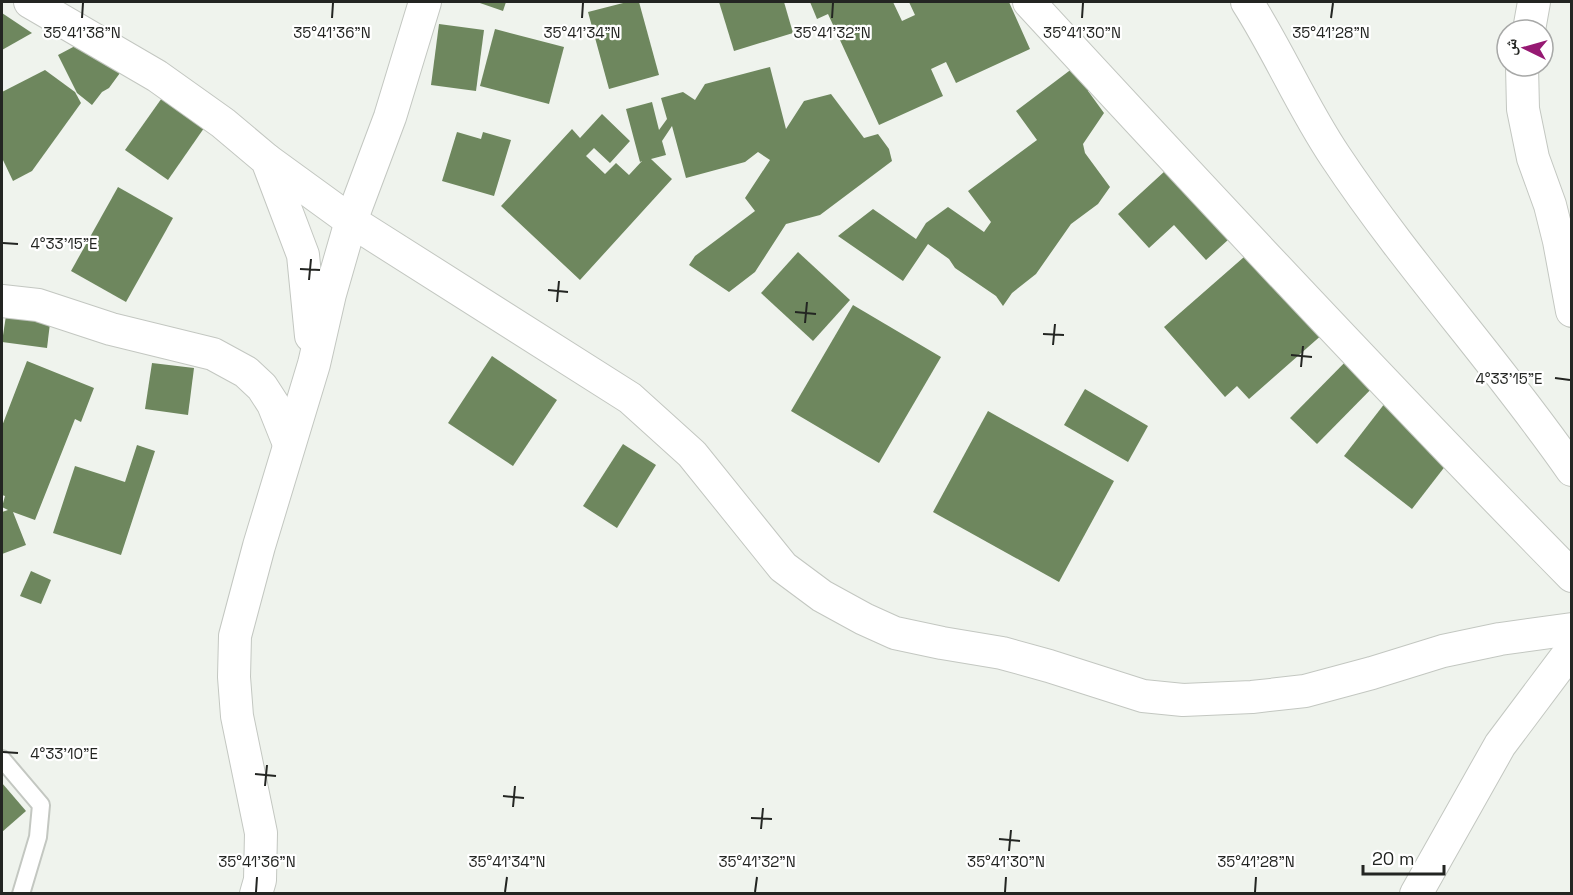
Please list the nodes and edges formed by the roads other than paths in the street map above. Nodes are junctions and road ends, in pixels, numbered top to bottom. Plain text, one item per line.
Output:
1 (30, 2) edge
2 (425, 2) edge
3 (1029, 2) edge
4 (1247, 2) edge
5 (1534, 2) edge
6 (1531, 18) edge
7 (1522, 78) edge
8 (267, 160) junction
9 (1572, 193) edge
10 (351, 221) junction
11 (1559, 241) junction
12 (2, 301) edge
13 (1572, 311) edge
14 (314, 364) junction
15 (289, 444) junction
16 (1572, 470) edge
17 (1572, 576) edge
18 (1572, 629) edge
19 (1572, 649) edge
20 (2, 759) edge
21 (21, 894) edge
22 (256, 894) edge
23 (1416, 894) edge

1 - 8 street
2 - 10 street
3 - 17 street
4 - 16 street
5 - 6 street
7 - 11 street
8 - 10 street
8 - 14 street
9 - 11 street
10 - 14 street
10 - 18 street
11 - 13 street
12 - 15 street
14 - 15 street
15 - 22 street
19 - 23 street
20 - 21 lane

